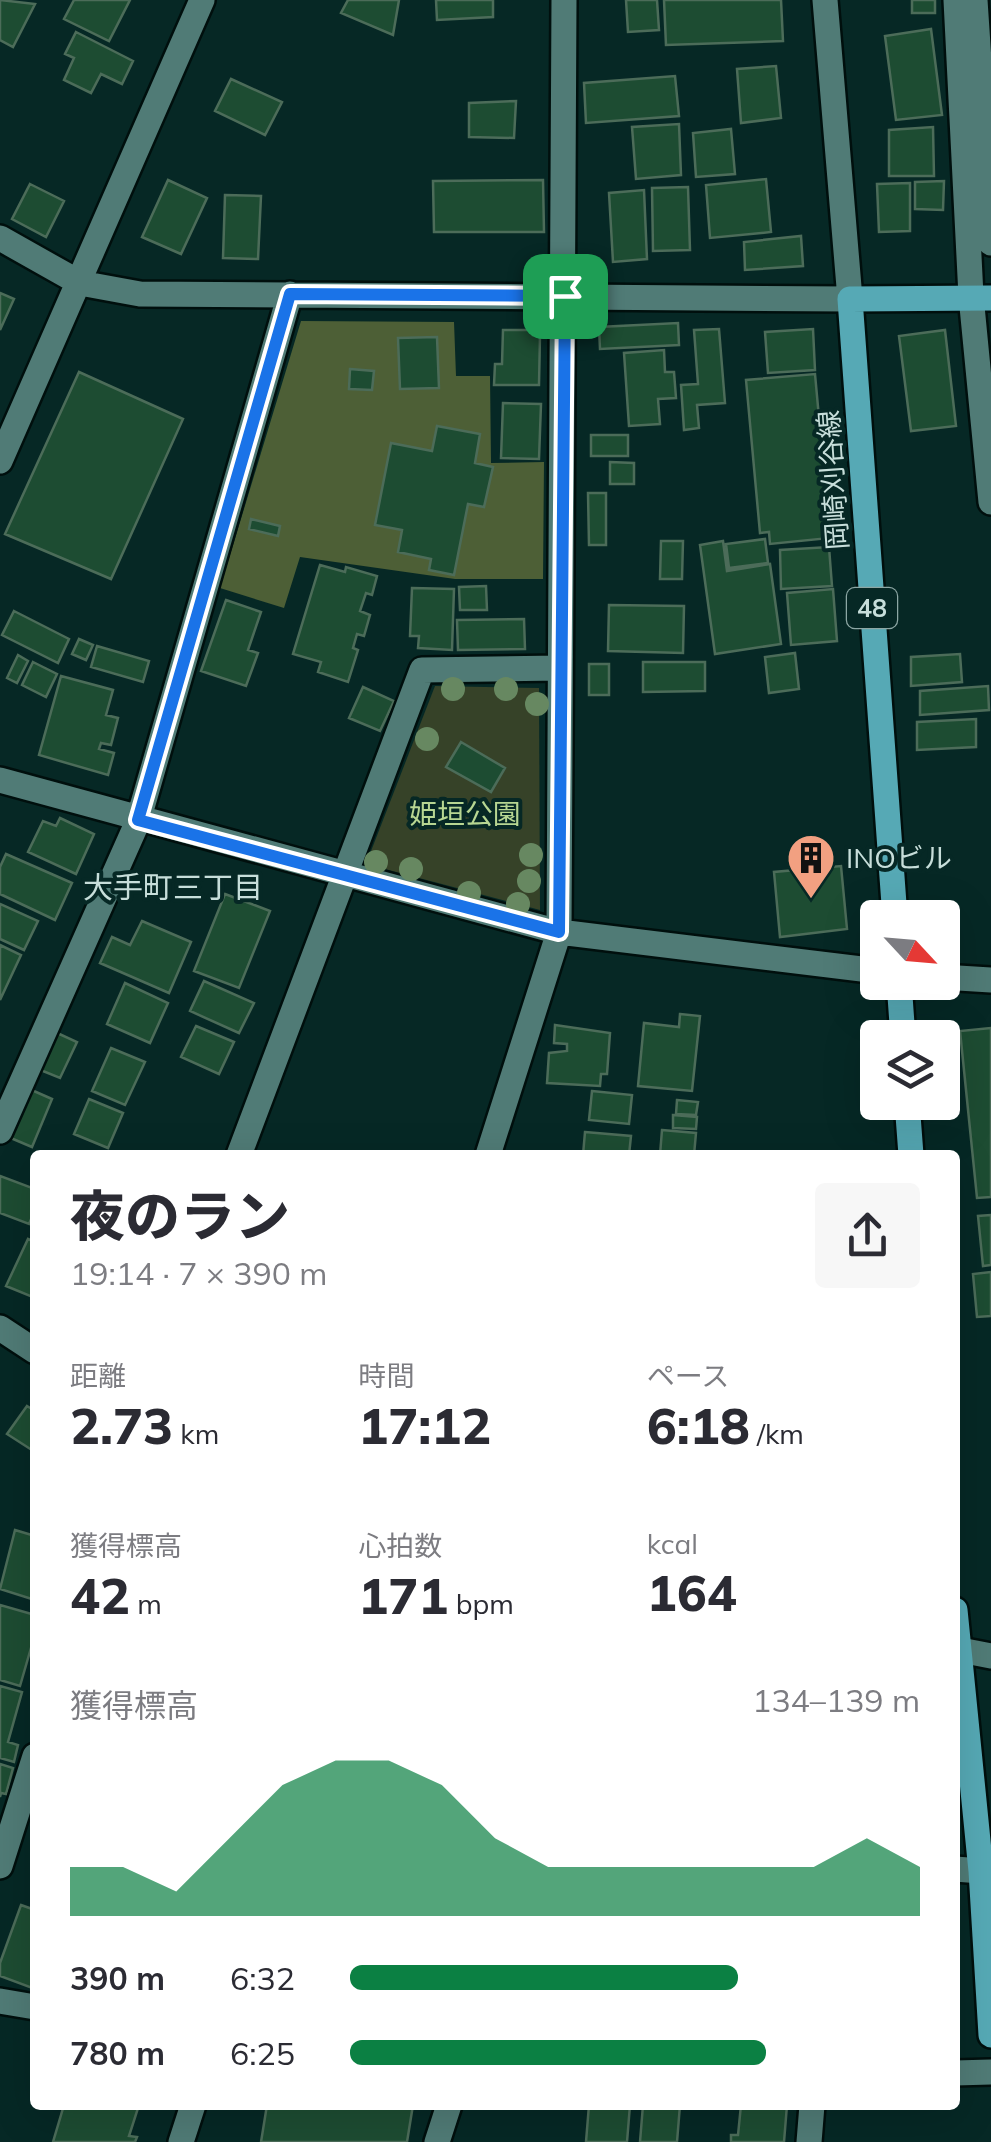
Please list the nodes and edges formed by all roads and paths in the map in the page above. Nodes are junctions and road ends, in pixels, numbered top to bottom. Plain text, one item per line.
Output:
1 (202, 0) edge
2 (564, 0) edge
3 (825, 0) edge
4 (956, 0) edge
5 (976, 0) edge
6 (0, 238) edge
7 (991, 243) edge
8 (80, 283) junction
9 (290, 294) junction
10 (565, 296) junction
11 (981, 297) edge
12 (850, 299) junction
13 (0, 461) edge
14 (991, 502) edge
15 (559, 668) junction
16 (0, 780) edge
17 (138, 820) junction
18 (346, 874) junction
19 (893, 900) edge
20 (559, 932) junction
21 (860, 970) edge
22 (960, 978) edge
23 (991, 980) edge
24 (908, 1120) edge
25 (0, 1130) edge
26 (241, 1150) edge
27 (490, 1150) edge
28 (910, 1150) edge
29 (0, 1328) edge
30 (30, 1349) edge
31 (960, 1650) edge
32 (991, 1656) edge
33 (960, 1677) edge
34 (30, 1772) edge
35 (0, 1866) edge
36 (960, 1869) edge
37 (981, 1871) junction
38 (0, 2001) edge
39 (30, 2006) edge
40 (991, 2035) edge
41 (991, 2072) edge
42 (960, 2074) edge
43 (191, 2110) edge
44 (447, 2110) edge
45 (812, 2110) edge
46 (181, 2142) edge
47 (438, 2142) edge
48 (809, 2142) edge

1 - 8 street
2 - 10 street
3 - 12 street
4 - 11 street
5 - 7 street
6 - 8 street
8 - 9 street
8 - 13 street
9 - 10 street
9 - 17 street
10 - 12 street
10 - 15 street
11 - 12 main road
11 - 14 street
12 - 19 main road, 岡崎刈谷線 / 48
15 - 18 street
15 - 20 street
16 - 17 street
17 - 18 street
17 - 25 street
18 - 20 street
18 - 26 street
20 - 21 street
20 - 27 street
22 - 23 street
24 - 28 main road
29 - 30 street
31 - 32 street
33 - 37 main road
34 - 35 street
36 - 37 street
37 - 40 main road
38 - 39 street
41 - 42 street
43 - 46 street
44 - 47 street
45 - 48 street

